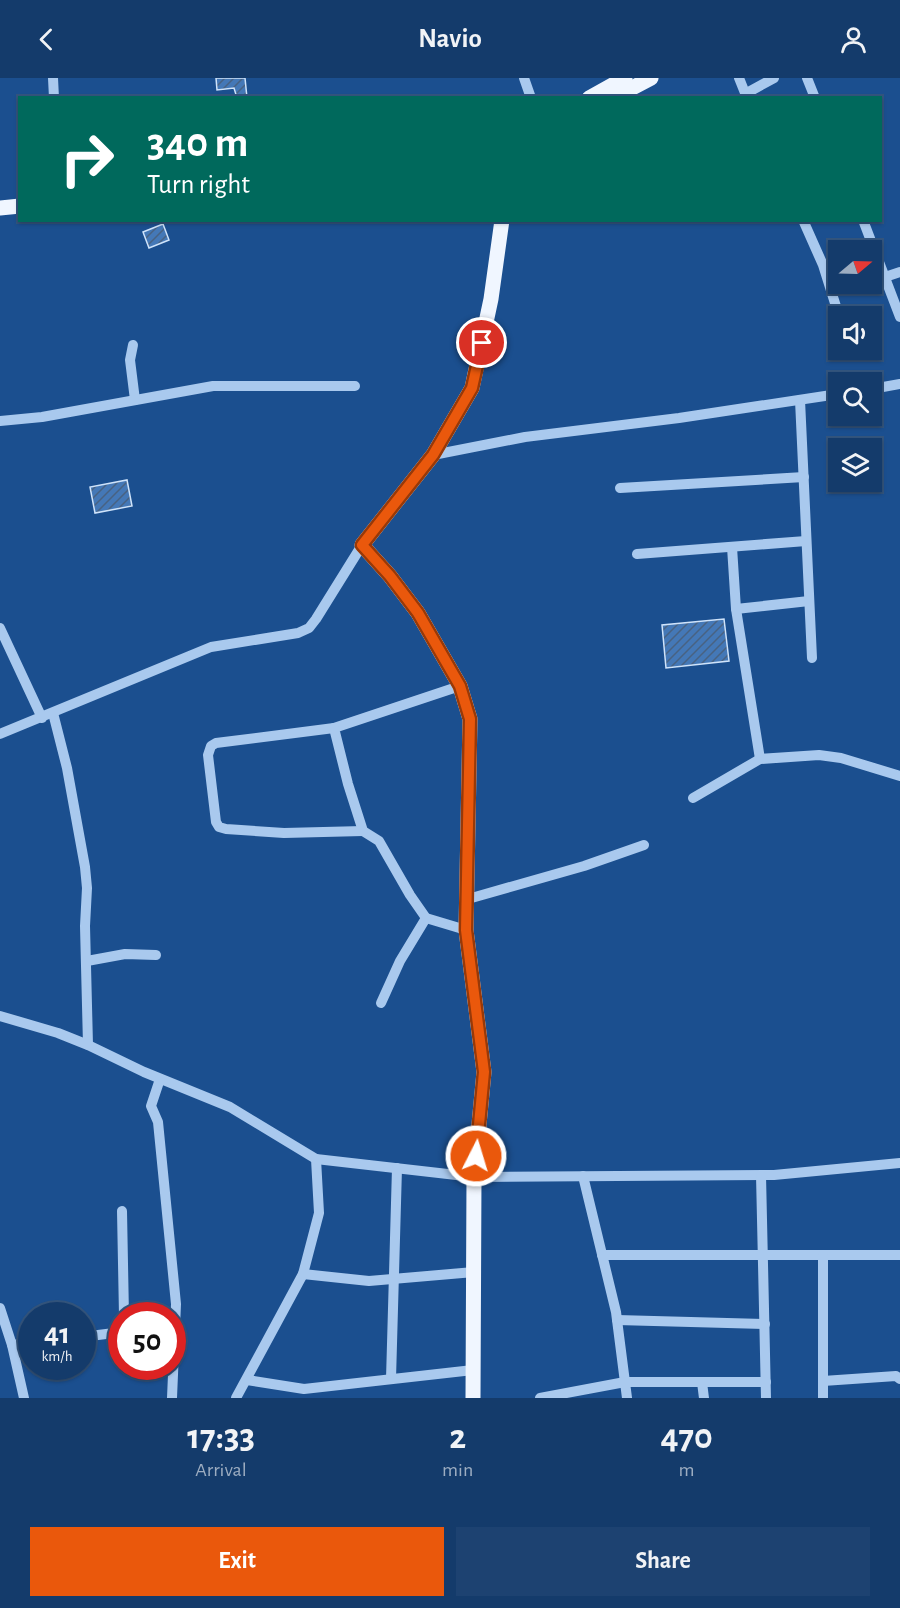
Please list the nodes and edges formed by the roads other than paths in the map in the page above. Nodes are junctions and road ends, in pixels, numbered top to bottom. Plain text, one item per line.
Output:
1 (52, 78) edge
2 (524, 78) edge
3 (651, 78) edge
4 (739, 78) edge
5 (774, 78) edge
6 (807, 78) edge
7 (622, 79) edge
8 (54, 96) edge
9 (530, 96) edge
10 (592, 96) edge
11 (617, 96) edge
12 (746, 96) edge
13 (814, 96) edge
14 (18, 206) edge
15 (0, 208) edge
16 (502, 222) edge
17 (804, 222) edge
18 (864, 222) edge
19 (900, 272) edge
20 (885, 277) junction
21 (836, 306) edge
22 (900, 317) edge
23 (133, 345) dead end
24 (900, 384) edge
25 (355, 386) dead end
26 (882, 387) edge
27 (828, 396) edge
28 (135, 400) junction
29 (800, 400) junction
30 (0, 421) edge
31 (433, 455) junction
32 (804, 477) junction
33 (620, 488) dead end
34 (806, 541) junction
35 (362, 545) junction
36 (732, 547) junction
37 (637, 554) dead end
38 (809, 601) junction
39 (736, 609) junction
40 (0, 628) edge
41 (812, 658) dead end
42 (460, 686) junction
43 (53, 713) junction
44 (42, 718) junction
45 (334, 728) junction
46 (0, 734) edge
47 (760, 759) junction
48 (900, 776) edge
49 (693, 798) dead end
50 (363, 831) junction
51 (644, 844) dead end
52 (468, 899) junction
53 (426, 918) junction
54 (466, 930) junction
55 (156, 955) dead end
56 (87, 961) junction
57 (381, 1003) dead end
58 (0, 1016) edge
59 (88, 1045) junction
60 (160, 1078) junction
61 (316, 1159) junction
62 (900, 1163) edge
63 (397, 1168) junction
64 (761, 1175) junction
65 (583, 1176) junction
66 (474, 1177) junction
67 (122, 1211) dead end
68 (763, 1253) junction
69 (900, 1254) edge
70 (602, 1255) junction
71 (823, 1255) junction
72 (474, 1272) junction
73 (303, 1274) junction
74 (394, 1279) junction
75 (124, 1302) edge
76 (176, 1302) edge
77 (0, 1308) edge
78 (617, 1320) junction
79 (765, 1324) junction
80 (18, 1345) edge
81 (12, 1346) junction
82 (473, 1370) junction
83 (391, 1379) junction
84 (900, 1379) edge
85 (172, 1380) edge
86 (247, 1380) junction
87 (823, 1381) junction
88 (625, 1382) junction
89 (702, 1382) junction
90 (766, 1382) junction
91 (560, 1396) edge
92 (24, 1398) edge
93 (172, 1398) edge
94 (236, 1398) edge
95 (473, 1398) edge
96 (540, 1398) edge
97 (627, 1398) edge
98 (704, 1398) edge
99 (766, 1398) edge
100 (823, 1398) edge

1 - 8 street
2 - 9 street
3 - 11 main road
4 - 12 street
5 - 12 street
6 - 13 street
7 - 10 main road
14 - 15 main road
16 - 31 main road
17 - 21 street
18 - 20 street
19 - 20 street
20 - 22 street
23 - 28 street
24 - 26 street
25 - 28 street
27 - 29 street
28 - 30 street
29 - 31 street
29 - 32 street
31 - 35 main road
32 - 33 street
32 - 34 street
34 - 36 street
34 - 38 street
35 - 42 main road
35 - 43 street
36 - 37 street
36 - 39 street
38 - 39 street
38 - 41 street
39 - 47 street
40 - 44 street
42 - 45 street
42 - 52 main road
43 - 44 street
43 - 56 street
44 - 46 street
45 - 50 street
45 - 50 street
47 - 48 street
47 - 49 street
50 - 53 street
51 - 52 street
52 - 54 main road
53 - 54 street
53 - 57 street
54 - 66 main road
55 - 56 street
56 - 59 street
58 - 59 street
59 - 60 street
60 - 61 street
60 - 76 street
61 - 63 street
61 - 73 street
62 - 64 street
63 - 66 street
63 - 74 street
64 - 65 street
64 - 68 street
65 - 66 street
65 - 70 street
66 - 72 main road
67 - 75 street
68 - 70 street
68 - 71 street
68 - 79 street
69 - 71 street
70 - 78 street
71 - 87 street
72 - 74 street
72 - 82 main road
73 - 74 street
73 - 86 street
74 - 83 street
77 - 81 street
78 - 79 street
78 - 88 street
79 - 90 street
80 - 81 street
81 - 92 street
82 - 83 street
82 - 95 main road
83 - 86 street
84 - 87 street
85 - 93 street
86 - 94 street
87 - 100 street
88 - 89 street
88 - 91 street
88 - 97 street
89 - 90 street
89 - 98 street
90 - 99 street
91 - 96 street

